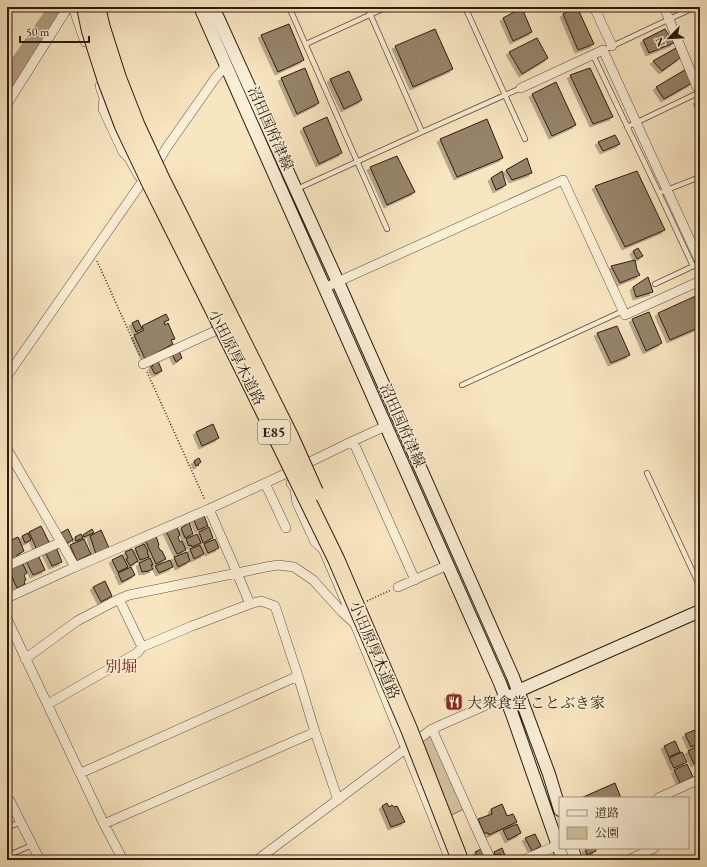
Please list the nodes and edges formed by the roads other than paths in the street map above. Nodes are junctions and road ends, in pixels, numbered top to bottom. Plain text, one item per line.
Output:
1 (68, 7) edge
2 (73, 7) edge
3 (85, 7) edge
4 (97, 7) edge
5 (200, 7) edge
6 (213, 7) edge
7 (289, 7) edge
8 (367, 7) edge
9 (387, 7) edge
10 (465, 7) edge
11 (594, 7) edge
12 (664, 7) edge
13 (695, 7) edge
14 (370, 15) junction
15 (670, 19) junction
16 (306, 44) junction
17 (608, 48) junction
18 (593, 55) junction
19 (226, 66) junction
20 (521, 88) junction
21 (699, 90) edge
22 (505, 96) junction
23 (7, 104) edge
24 (631, 125) junction
25 (422, 132) junction
26 (525, 139) dead end
27 (358, 162) junction
28 (700, 177) edge
29 (142, 182) junction
30 (296, 190) junction
31 (663, 191) junction
32 (387, 229) dead end
33 (698, 264) edge
34 (700, 280) edge
35 (338, 282) junction
36 (655, 284) dead end
37 (324, 288) junction
38 (622, 311) junction
39 (215, 331) junction
40 (143, 364) road end
41 (7, 376) edge
42 (462, 385) dead end
43 (386, 426) junction
44 (352, 441) junction
45 (7, 449) edge
46 (647, 473) dead end
47 (287, 474) junction
48 (266, 483) junction
49 (209, 509) junction
50 (286, 528) dead end
51 (61, 542) junction
52 (448, 565) junction
53 (7, 566) edge
54 (75, 568) junction
55 (237, 573) junction
56 (415, 580) junction
57 (398, 587) road end
58 (700, 587) edge
59 (7, 598) edge
60 (119, 599) junction
61 (250, 604) junction
62 (700, 610) edge
63 (7, 619) edge
64 (354, 623) junction
65 (142, 648) junction
66 (25, 659) junction
67 (298, 676) junction
68 (518, 691) junction
69 (505, 696) junction
70 (48, 704) junction
71 (432, 729) junction
72 (314, 732) junction
73 (406, 748) junction
74 (80, 773) junction
75 (700, 779) edge
76 (660, 797) edge
77 (7, 799) edge
78 (338, 800) junction
79 (559, 807) edge
80 (20, 822) junction
81 (104, 824) junction
82 (7, 828) edge
83 (32, 845) junction
84 (558, 845) junction
85 (559, 848) edge
86 (559, 849) edge
87 (572, 849) edge
88 (652, 849) edge
89 (7, 856) edge
90 (40, 860) edge
91 (123, 860) edge
92 (257, 860) edge
93 (450, 860) edge
94 (460, 860) edge
95 (469, 860) edge
96 (491, 860) edge
97 (523, 860) edge
98 (563, 860) edge
99 (576, 860) edge
100 (628, 860) edge

1 - 23 street
2 - 29 street
3 - 94 highway, 小田原厚木道路 / E85, bridge
4 - 95 highway, 小田原厚木道路 / E85, bridge
5 - 19 main road, 沼田国府津線
6 - 30 main road, 沼田国府津線
7 - 16 lane
8 - 14 lane
9 - 14 lane
10 - 22 lane
11 - 17 street
12 - 15 street
13 - 15 lane
14 - 16 lane
14 - 25 lane
15 - 17 lane
15 - 21 street
16 - 27 lane
17 - 18 lane
17 - 20 street
17 - 24 street
18 - 20 lane
18 - 24 lane
19 - 29 street
19 - 37 main road, 沼田国府津線
20 - 22 lane
21 - 24 lane
22 - 25 lane
22 - 26 lane
24 - 31 street
25 - 27 lane
27 - 30 lane
27 - 32 lane
28 - 31 lane
29 - 39 street
29 - 41 street
30 - 35 main road, 沼田国府津線
31 - 33 street
33 - 36 lane
34 - 38 street
35 - 37 street
35 - 38 street
35 - 68 main road, 沼田国府津線
37 - 43 main road, 沼田国府津線
38 - 42 lane
39 - 40 street
39 - 47 street
43 - 44 street
43 - 52 main road, 沼田国府津線
44 - 47 street
44 - 56 street
45 - 51 street
46 - 58 lane
47 - 48 street
47 - 64 street
48 - 49 street
48 - 50 street
49 - 54 street
49 - 55 street
51 - 53 street
51 - 54 street
52 - 56 street
52 - 69 main road, 沼田国府津線
54 - 59 street
55 - 60 street
55 - 61 street
55 - 64 street
56 - 57 street
60 - 65 street
60 - 66 street
61 - 65 street
61 - 67 street
62 - 68 main road
63 - 66 street
64 - 73 street
65 - 70 street
66 - 70 street
67 - 72 street
67 - 74 street
68 - 69 street
68 - 79 main road, 沼田国府津線
69 - 71 street
69 - 84 main road, 沼田国府津線
70 - 74 street
71 - 73 street
71 - 96 street
72 - 78 street
72 - 81 street
73 - 78 street
73 - 93 street
74 - 81 street
75 - 76 street
77 - 80 street
78 - 92 street
80 - 82 lane
80 - 83 street
81 - 91 street
83 - 89 lane
83 - 90 street
84 - 85 main road, 沼田国府津線
84 - 97 street
86 - 98 main road, 沼田国府津線
87 - 99 main road
88 - 100 street

